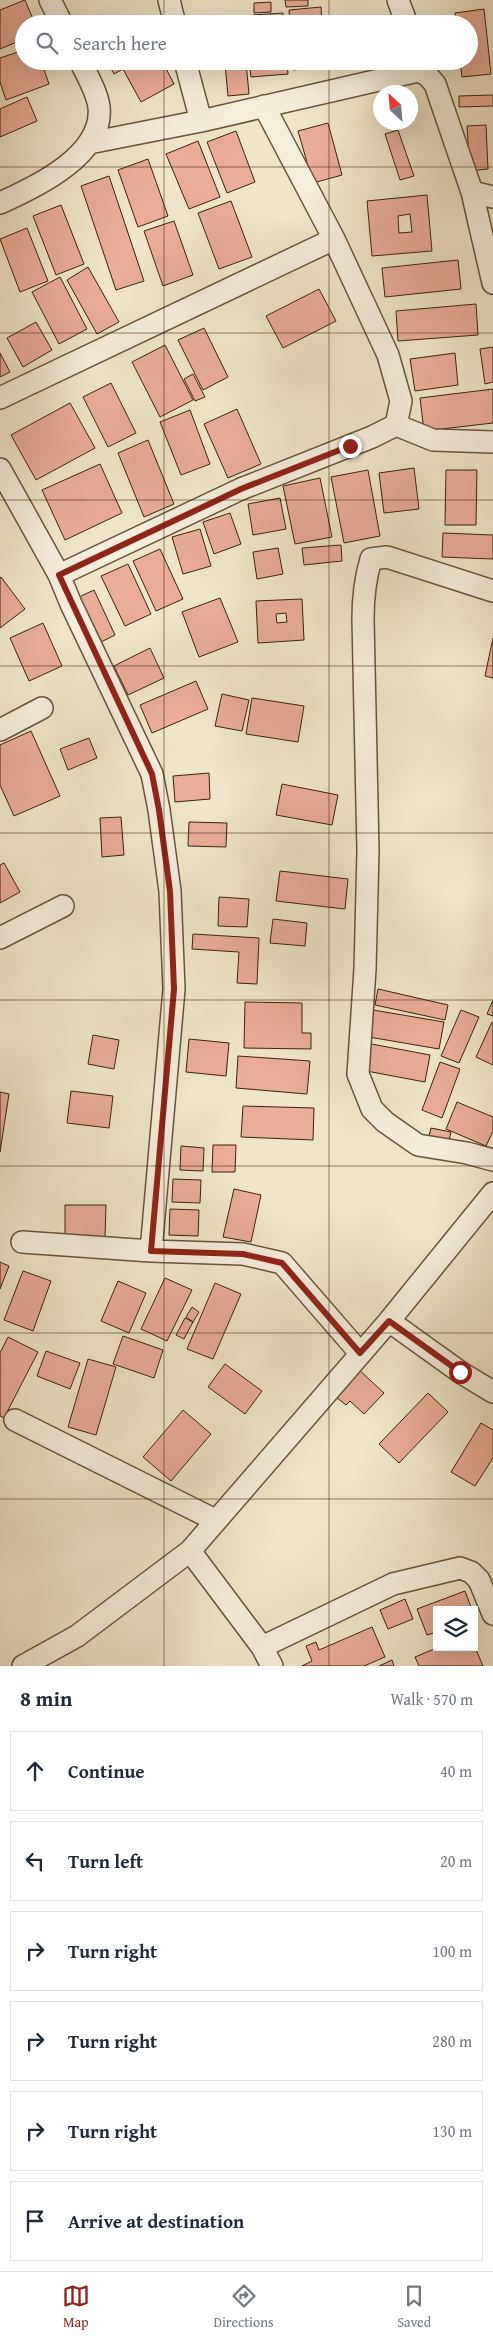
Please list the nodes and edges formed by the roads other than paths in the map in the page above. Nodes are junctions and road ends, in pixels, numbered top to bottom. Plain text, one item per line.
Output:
1 (50, 0) edge
2 (169, 0) edge
3 (398, 0) edge
4 (58, 15) edge
5 (173, 15) edge
6 (404, 15) edge
7 (84, 70) edge
8 (187, 70) edge
9 (402, 70) edge
10 (421, 70) edge
11 (264, 106) junction
12 (201, 121) junction
13 (89, 143) junction
14 (472, 192) junction
15 (493, 197) edge
16 (0, 203) edge
17 (334, 239) junction
18 (493, 283) edge
19 (0, 398) edge
20 (396, 425) junction
21 (493, 442) edge
22 (0, 469) edge
23 (59, 575) junction
24 (493, 591) edge
25 (42, 708) dead end
26 (0, 730) edge
27 (64, 906) dead end
28 (0, 938) edge
29 (493, 1160) edge
30 (493, 1193) edge
31 (22, 1242) dead end
32 (151, 1251) junction
33 (389, 1321) junction
34 (360, 1353) junction
35 (493, 1392) edge
36 (15, 1420) dead end
37 (215, 1520) junction
38 (190, 1551) junction
39 (493, 1614) edge
40 (262, 1647) junction
41 (23, 1666) edge
42 (272, 1666) edge

1 - 4 street
2 - 5 street
3 - 6 street
7 - 13 street
8 - 12 street
9 - 11 street
10 - 14 street
11 - 12 street
11 - 17 street
12 - 13 street
13 - 16 street
14 - 15 street
14 - 18 street
17 - 19 street
17 - 20 street
20 - 21 street
20 - 23 street
22 - 23 street
23 - 32 street
24 - 29 street
25 - 26 street
27 - 28 street
30 - 33 street
31 - 32 street
32 - 34 street
33 - 34 street
33 - 35 street
34 - 37 street
36 - 37 street
37 - 38 street
38 - 40 street
38 - 41 street
39 - 40 street
40 - 42 street

